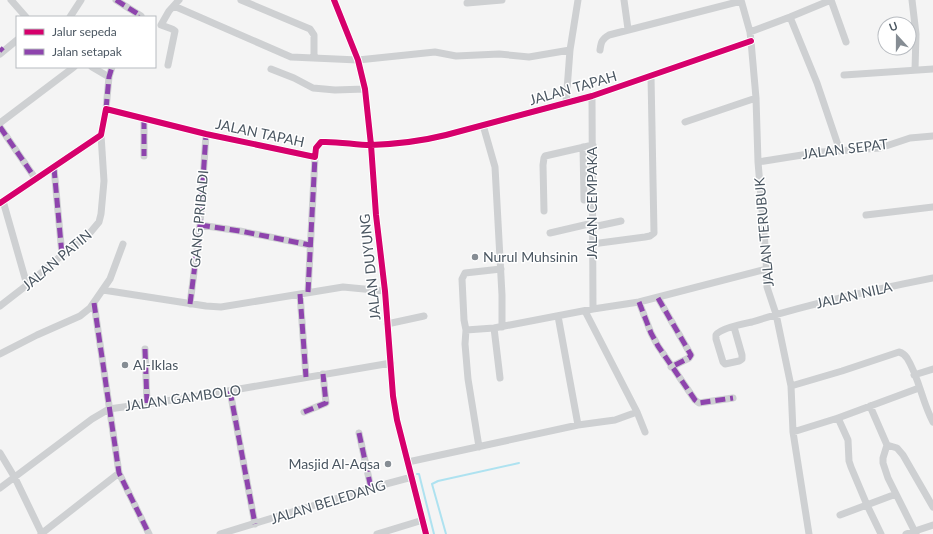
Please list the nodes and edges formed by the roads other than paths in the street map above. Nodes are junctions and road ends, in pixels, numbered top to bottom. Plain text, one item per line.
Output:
1 (11, 0) edge
2 (81, 0) edge
3 (179, 0) edge
4 (241, 0) edge
5 (334, 0) edge
6 (502, 0) edge
7 (578, 0) edge
8 (624, 0) edge
9 (741, 0) edge
10 (831, 0) edge
11 (912, 0) edge
12 (118, 1) edge
13 (467, 2) dead end
14 (174, 6) junction
15 (25, 16) edge
16 (71, 16) edge
17 (141, 16) edge
18 (790, 17) junction
19 (628, 29) junction
20 (750, 32) junction
21 (16, 41) edge
22 (751, 42) junction
23 (846, 42) dead end
24 (570, 50) junction
25 (600, 50) dead end
26 (1, 51) edge
27 (314, 58) junction
28 (358, 60) junction
29 (168, 65) dead end
30 (73, 68) edge
31 (94, 68) edge
32 (112, 68) edge
33 (271, 69) dead end
34 (933, 69) edge
35 (915, 70) junction
36 (844, 74) dead end
37 (651, 76) junction
38 (109, 77) junction
39 (365, 89) junction
40 (592, 96) junction
41 (756, 98) junction
42 (566, 103) junction
43 (106, 109) junction
44 (144, 119) junction
45 (685, 122) dead end
46 (0, 123) edge
47 (483, 125) junction
48 (0, 127) edge
49 (206, 134) junction
50 (101, 135) junction
51 (933, 136) edge
52 (371, 144) junction
53 (592, 144) junction
54 (583, 147) junction
55 (840, 151) junction
56 (144, 156) dead end
57 (315, 157) junction
58 (758, 162) junction
59 (54, 168) junction
60 (584, 177) junction
61 (592, 177) junction
62 (36, 178) junction
63 (584, 200) dead end
64 (1, 202) edge
65 (933, 207) edge
66 (544, 211) dead end
67 (866, 215) dead end
68 (621, 221) dead end
69 (200, 225) junction
70 (593, 225) junction
71 (550, 233) dead end
72 (123, 244) dead end
73 (592, 244) junction
74 (310, 245) junction
75 (62, 255) junction
76 (500, 269) junction
77 (766, 269) junction
78 (933, 278) edge
79 (27, 285) junction
80 (103, 290) junction
81 (385, 291) junction
82 (308, 292) junction
83 (300, 294) junction
84 (658, 298) junction
85 (639, 302) junction
86 (94, 303) junction
87 (190, 304) junction
88 (0, 306) edge
89 (593, 309) junction
90 (585, 311) junction
91 (776, 314) junction
92 (424, 316) dead end
93 (558, 316) junction
94 (387, 324) junction
95 (502, 326) junction
96 (734, 327) junction
97 (494, 328) junction
98 (466, 330) junction
99 (145, 349) dead end
100 (0, 354) edge
101 (391, 363) junction
102 (671, 367) junction
103 (933, 369) edge
104 (323, 374) junction
105 (914, 375) junction
106 (306, 377) junction
107 (500, 378) dead end
108 (791, 386) junction
109 (919, 388) junction
110 (230, 391) junction
111 (733, 398) dead end
112 (147, 403) junction
113 (870, 406) junction
114 (109, 409) junction
115 (304, 412) dead end
116 (637, 412) junction
117 (838, 418) junction
118 (933, 422) edge
119 (578, 425) junction
120 (645, 432) dead end
121 (794, 432) junction
122 (358, 433) dead end
123 (887, 445) junction
124 (479, 447) junction
125 (0, 453) edge
126 (408, 462) junction
127 (119, 473) junction
128 (412, 477) junction
129 (15, 478) junction
130 (0, 488) edge
131 (371, 488) junction
132 (896, 494) junction
133 (867, 505) junction
134 (933, 507) edge
135 (840, 515) dead end
136 (423, 520) junction
137 (255, 524) junction
138 (933, 525) edge
139 (915, 533) edge
140 (42, 534) edge
141 (149, 534) edge
142 (220, 534) edge
143 (377, 534) edge
144 (426, 534) edge
145 (809, 534) edge
146 (881, 534) edge
147 (906, 534) edge

1 - 15 street
2 - 16 street
3 - 14 street
4 - 27 street
5 - 28 street, JALAN DUYUNG
6 - 13 street
7 - 24 street
8 - 19 street
9 - 19 street
9 - 20 street, JALAN TERUBUK
10 - 18 street
10 - 23 street
11 - 35 street
12 - 17 street
14 - 27 street
14 - 29 street
18 - 20 street
18 - 55 street
19 - 25 street
20 - 22 street, JALAN TERUBUK
21 - 26 street
22 - 37 street, JALAN TAPAH
22 - 41 street, JALAN TERUBUK
24 - 28 street
24 - 42 street
27 - 28 street
28 - 39 street, JALAN DUYUNG
30 - 46 street
31 - 38 street
32 - 38 street
33 - 39 street
34 - 35 street
35 - 36 street
37 - 40 street, JALAN TAPAH
37 - 73 street
38 - 43 street
39 - 52 street, JALAN DUYUNG
40 - 42 street, JALAN TAPAH
40 - 53 street, JALAN CEMPAKA
41 - 45 street
41 - 58 street, JALAN TERUBUK
42 - 47 street, JALAN TAPAH
43 - 44 street, JALAN TAPAH
43 - 50 street
44 - 49 street, JALAN TAPAH
44 - 56 street
47 - 52 street, JALAN TAPAH
47 - 76 street
48 - 62 street
49 - 57 street, JALAN TAPAH
49 - 69 street, GANG PRIBADI
50 - 59 street
50 - 75 street, JALAN PATIN
51 - 55 street, JALAN SEPAT
52 - 57 street, JALAN TAPAH
52 - 81 street, JALAN DUYUNG
53 - 54 street
53 - 61 street, JALAN CEMPAKA
54 - 60 street
54 - 66 street
55 - 58 street, JALAN SEPAT
57 - 74 street
58 - 77 street, JALAN TERUBUK
59 - 62 street
59 - 75 street
60 - 61 street
60 - 63 street
61 - 70 street, JALAN CEMPAKA
62 - 64 street
64 - 79 street
65 - 67 street
68 - 70 street
69 - 74 street
69 - 87 street, GANG PRIBADI
70 - 71 street
70 - 73 street, JALAN CEMPAKA
72 - 80 street
73 - 89 street, JALAN CEMPAKA
74 - 82 street
75 - 79 street, JALAN PATIN
76 - 95 street
76 - 98 street
77 - 84 street
77 - 91 street, JALAN TERUBUK
78 - 91 street, JALAN NILA
79 - 88 street, JALAN PATIN
80 - 86 street
80 - 87 street
81 - 82 street
81 - 94 street, JALAN DUYUNG
82 - 83 street
83 - 87 street
83 - 106 street
84 - 85 street
84 - 102 street
85 - 89 street
85 - 102 street
86 - 100 street
86 - 114 street
89 - 90 street
90 - 93 street
90 - 116 street
91 - 96 street, JALAN NILA
91 - 108 street, JALAN TERUBUK
92 - 94 street
93 - 95 street
93 - 119 street
94 - 101 street, JALAN DUYUNG
95 - 97 street
96 - 96 street, JALAN NILA
97 - 98 street
97 - 107 street
98 - 124 street
99 - 112 street
101 - 104 street, JALAN GAMBOLO
101 - 126 street, JALAN DUYUNG
102 - 111 street
103 - 105 street
104 - 106 street, JALAN GAMBOLO
104 - 115 street
105 - 108 street
105 - 109 street
106 - 110 street, JALAN GAMBOLO
108 - 121 street, JALAN TERUBUK
109 - 113 street
109 - 118 street
110 - 112 street, JALAN GAMBOLO
110 - 137 street
112 - 114 street, JALAN GAMBOLO
113 - 117 street
113 - 123 street
114 - 127 street
114 - 129 street, JALAN GAMBOLO
116 - 119 street
116 - 120 street
117 - 121 street
117 - 133 street
119 - 124 street
121 - 145 street, JALAN TERUBUK
122 - 131 street
123 - 132 street
123 - 134 street
124 - 126 street
125 - 129 street
126 - 128 street, JALAN DUYUNG
127 - 140 street
127 - 141 street
128 - 131 street, JALAN BELEDANG
128 - 136 street, JALAN DUYUNG
129 - 130 street, JALAN GAMBOLO
129 - 140 street
131 - 137 street, JALAN BELEDANG
132 - 133 street
132 - 139 street
133 - 135 street
133 - 146 street
136 - 143 street
136 - 144 street, JALAN DUYUNG
137 - 142 street, JALAN BELEDANG
138 - 139 street
139 - 147 street

